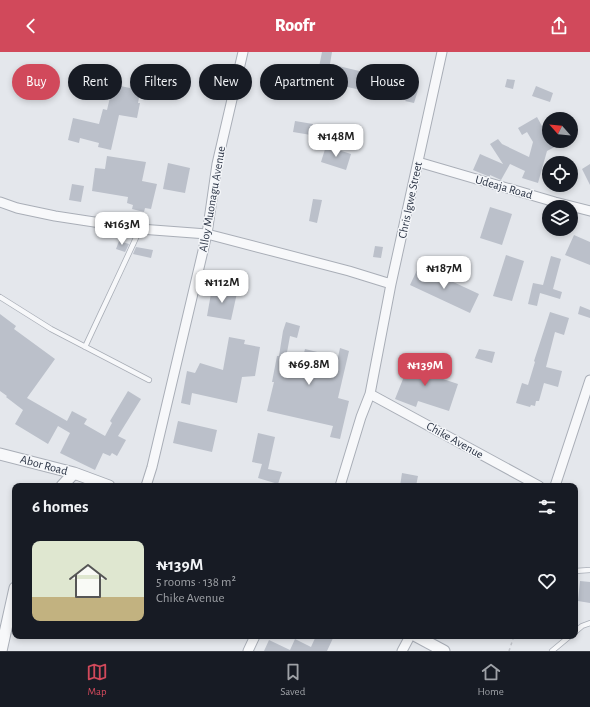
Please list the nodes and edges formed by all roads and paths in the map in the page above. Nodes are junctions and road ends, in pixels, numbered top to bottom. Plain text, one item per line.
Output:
1 (243, 52) edge
2 (442, 52) edge
3 (418, 162) junction
4 (0, 202) edge
5 (590, 211) edge
6 (140, 229) junction
7 (207, 234) junction
8 (391, 284) junction
9 (0, 297) edge
10 (85, 347) junction
11 (148, 380) dead end
12 (590, 384) edge
13 (370, 394) junction
14 (0, 454) edge
15 (74, 473) junction
16 (65, 483) edge
17 (101, 483) edge
18 (147, 483) edge
19 (341, 483) edge
20 (533, 483) edge
21 (556, 483) edge
22 (590, 570) edge
23 (578, 571) edge
24 (12, 601) edge
25 (590, 623) edge
26 (578, 629) edge
27 (254, 639) edge
28 (408, 639) edge
29 (422, 639) edge
30 (513, 639) edge
31 (566, 639) edge
32 (0, 651) edge
33 (248, 651) edge
34 (402, 651) edge
35 (444, 651) edge
36 (509, 651) edge
37 (552, 651) edge

1 - 7 street, Alloy Muonagu Avenue
2 - 3 street, Chris Igwe Street
3 - 5 street, Udeaja Road
3 - 8 street, Chris Igwe Street
4 - 6 street
6 - 7 street
6 - 10 lane
7 - 8 street
7 - 18 street, Alloy Muonagu Avenue
8 - 13 street, Chris Igwe Street
9 - 10 lane
10 - 11 lane
12 - 21 street
13 - 19 street, Chris Igwe Street
13 - 20 street, Chike Avenue
14 - 15 street, Abor Road
15 - 16 street
15 - 17 street, Abor Road
22 - 23 lane
24 - 32 street
25 - 26 lane
27 - 33 street
28 - 34 street
29 - 35 street
30 - 36 path
31 - 37 lane

